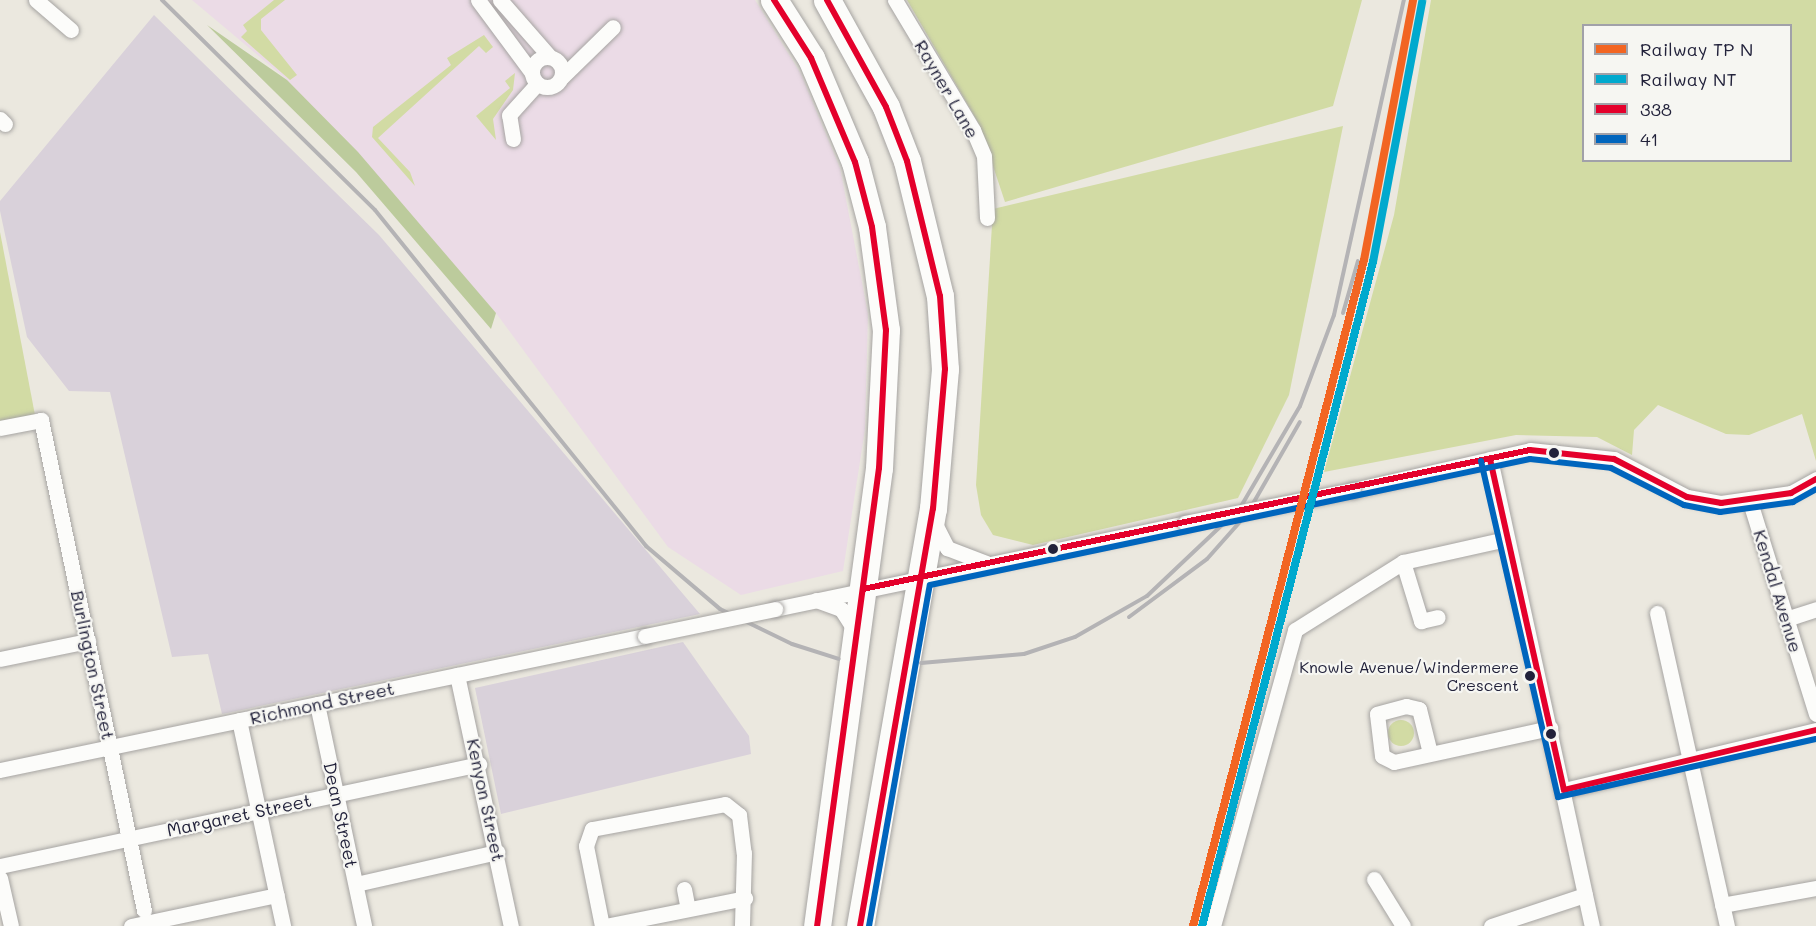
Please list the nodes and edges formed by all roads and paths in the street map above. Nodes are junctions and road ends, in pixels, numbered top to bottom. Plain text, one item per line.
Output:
1 (36, 0) edge
2 (477, 0) edge
3 (500, 0) edge
4 (774, 0) edge
5 (827, 0) edge
6 (895, 0) edge
7 (613, 27) dead end
8 (71, 30) dead end
9 (590, 46) junction
10 (550, 56) junction
11 (562, 77) junction
12 (534, 78) junction
13 (513, 139) dead end
14 (987, 218) dead end
15 (0, 428) edge
16 (1490, 459) junction
17 (1816, 479) edge
18 (1750, 502) junction
19 (933, 508) junction
20 (1506, 539) junction
21 (1403, 562) junction
22 (989, 564) junction
23 (922, 577) junction
24 (863, 589) junction
25 (816, 600) junction
26 (1816, 609) edge
27 (1657, 614) dead end
28 (1438, 617) dead end
29 (1786, 619) junction
30 (88, 642) junction
31 (858, 647) junction
32 (0, 659) edge
33 (457, 675) junction
34 (317, 704) junction
35 (1816, 714) edge
36 (239, 720) junction
37 (1550, 728) junction
38 (1816, 730) edge
39 (111, 751) junction
40 (1430, 753) dead end
41 (1689, 763) junction
42 (479, 764) junction
43 (0, 770) edge
44 (1564, 790) junction
45 (336, 794) junction
46 (258, 811) junction
47 (129, 838) junction
48 (497, 852) junction
49 (0, 866) edge
50 (0, 878) edge
51 (1374, 879) dead end
52 (356, 884) junction
53 (1816, 888) edge
54 (684, 889) dead end
55 (277, 895) junction
56 (1586, 895) junction
57 (745, 898) junction
58 (1722, 904) junction
59 (688, 909) junction
60 (146, 920) edge
61 (10, 926) edge
62 (131, 926) edge
63 (284, 926) edge
64 (364, 926) edge
65 (511, 926) edge
66 (603, 926) edge
67 (742, 926) edge
68 (817, 926) edge
69 (860, 926) edge
70 (1213, 926) edge
71 (1403, 926) edge
72 (1491, 926) edge
73 (1592, 926) edge
74 (1727, 926) edge

1 - 8 street
2 - 12 street
3 - 10 street
4 - 24 highway
5 - 19 highway
6 - 14 street, Rayner Lane
7 - 9 street
9 - 10 street
9 - 11 street
10 - 11 street
10 - 12 street
11 - 12 street
12 - 13 street
15 - 30 street, Burlington Street
16 - 18 street
16 - 20 street
16 - 22 street, bridge
17 - 18 street
18 - 29 street, Kendal Avenue
19 - 22 street
19 - 23 highway
20 - 21 street
20 - 37 street
21 - 28 street
21 - 70 street
22 - 23 street
23 - 24 street
23 - 69 highway
24 - 25 street
24 - 31 highway
25 - 31 street
25 - 33 street, Richmond Street, bridge
26 - 29 street
27 - 41 street
29 - 35 street, Kendal Avenue
30 - 32 street
30 - 39 street, Burlington Street
31 - 68 highway
33 - 34 street, Richmond Street
33 - 42 street, Kenyon Street
34 - 36 street, Richmond Street
34 - 45 street, Dean Street
36 - 39 street, Richmond Street
36 - 46 street
37 - 40 street
37 - 44 street
38 - 41 street
39 - 43 street, Richmond Street
39 - 47 street, Burlington Street
41 - 44 street
41 - 58 street
42 - 45 street, Margaret Street
42 - 48 street, Kenyon Street
44 - 56 street
45 - 46 street, Margaret Street
45 - 52 street, Dean Street
46 - 47 street, Margaret Street
46 - 55 street
47 - 49 street, Margaret Street
47 - 60 street, Burlington Street
48 - 52 street
48 - 65 street, Kenyon Street
50 - 61 street
51 - 71 street
52 - 64 street, Dean Street
53 - 58 street
54 - 59 street
55 - 60 street
55 - 63 street
56 - 72 street
56 - 73 street
57 - 59 street
57 - 66 street
57 - 67 street
58 - 74 street
59 - 66 street
60 - 62 street

